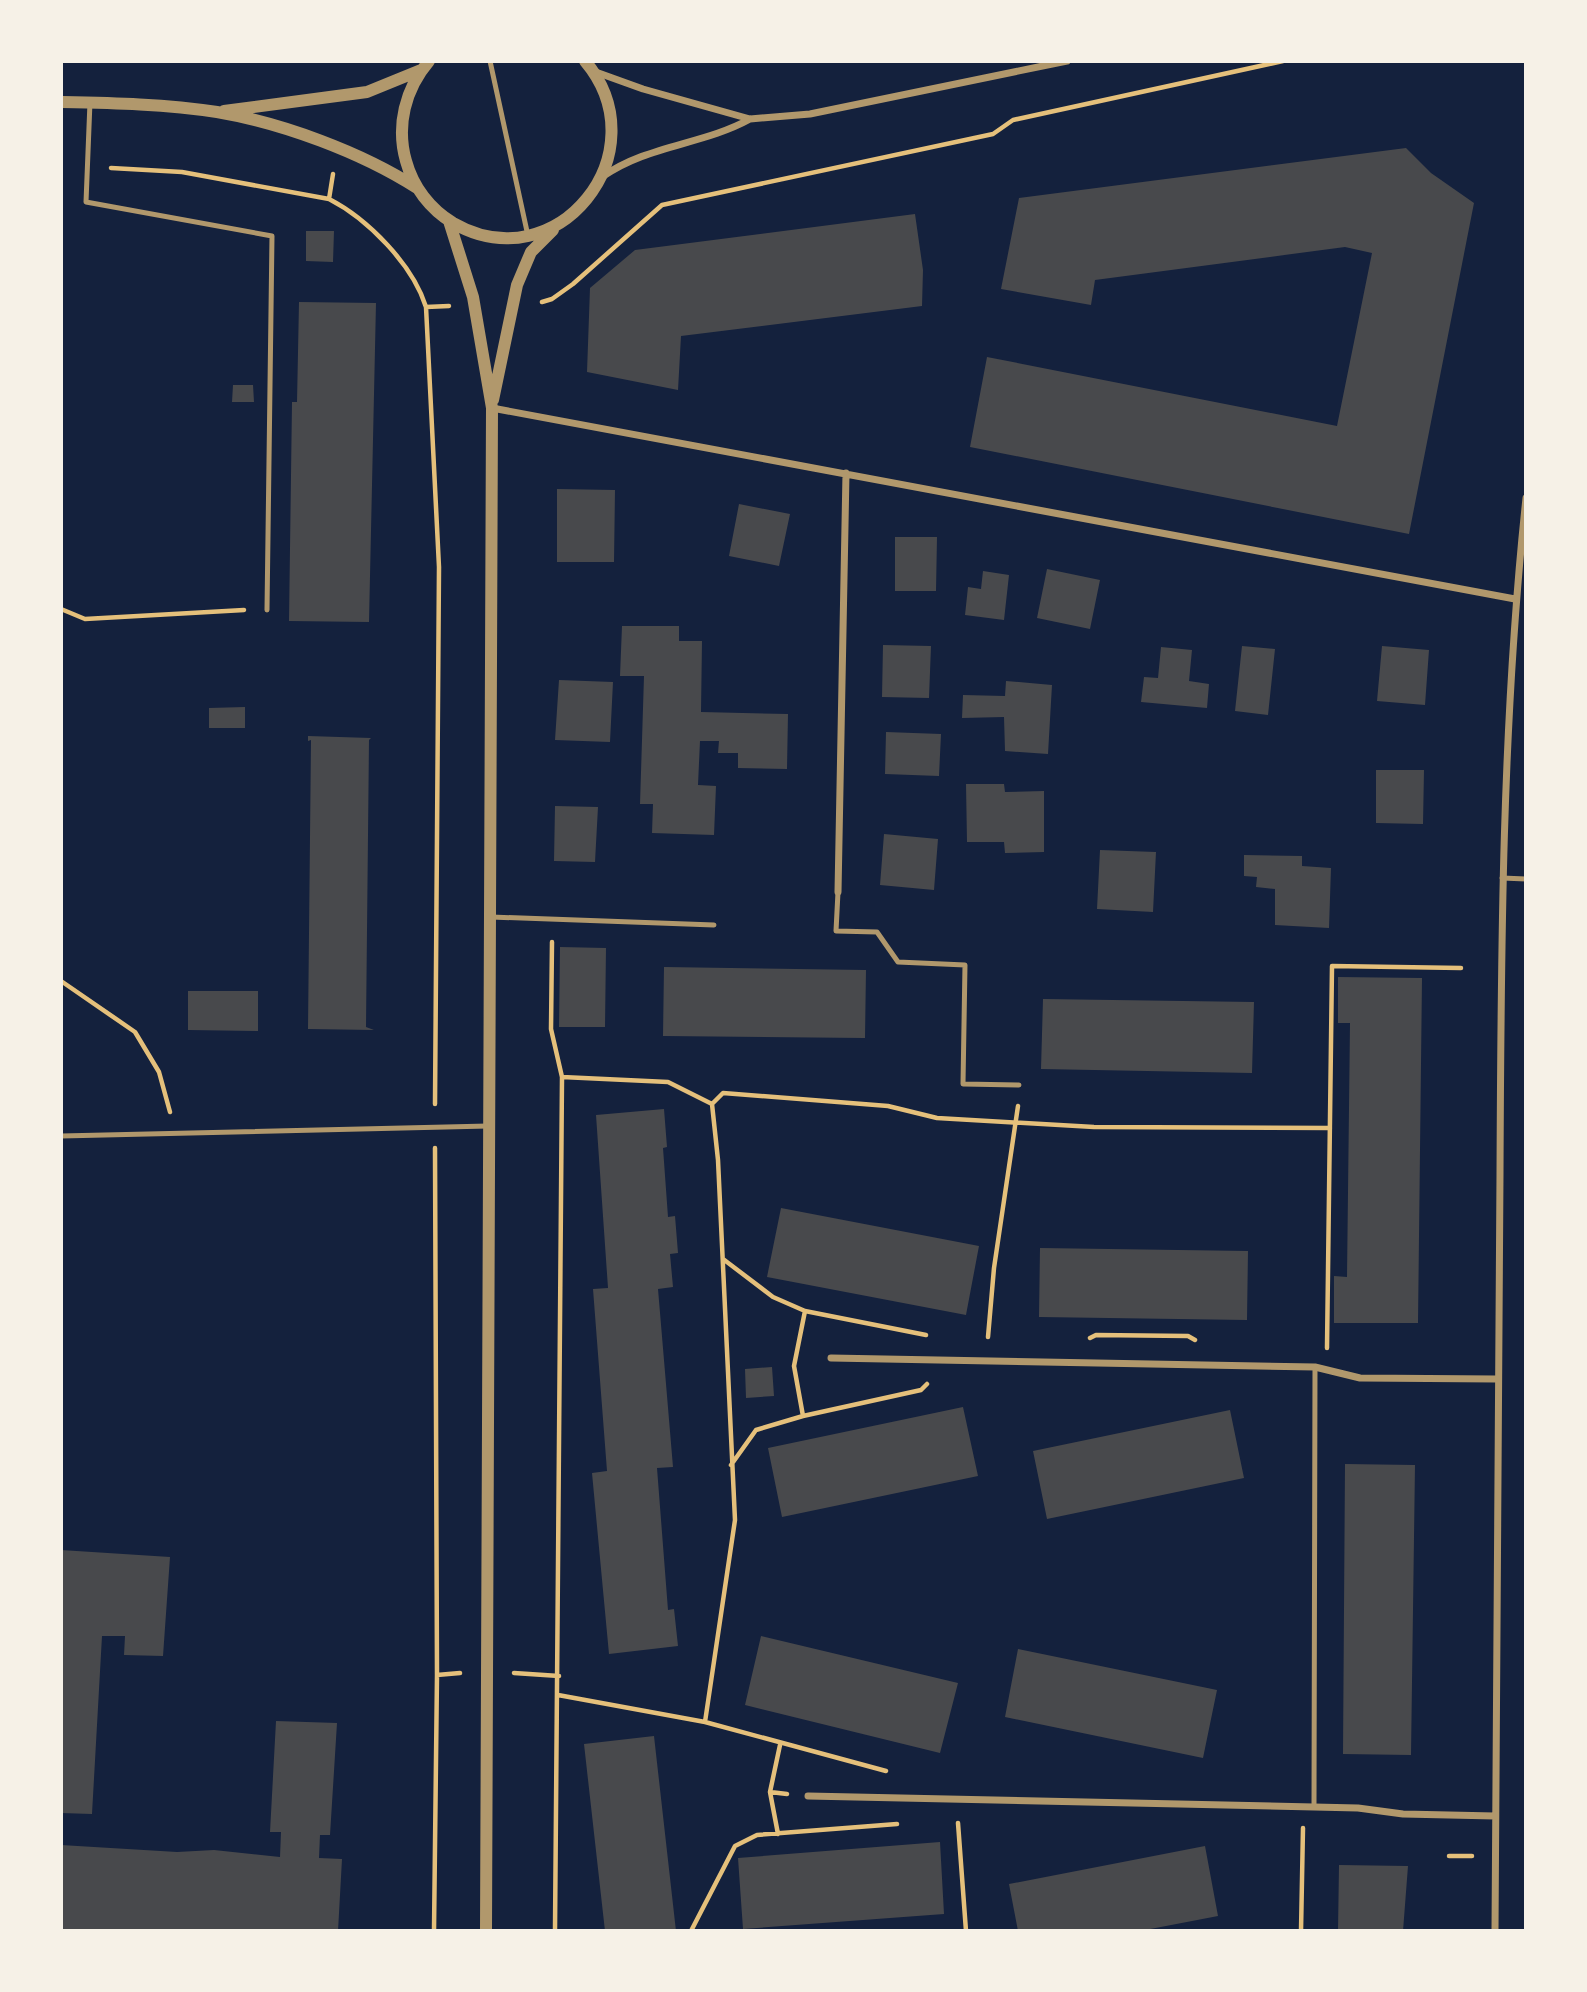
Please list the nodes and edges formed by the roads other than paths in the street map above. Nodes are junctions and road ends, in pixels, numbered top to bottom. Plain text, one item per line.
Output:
1 (490, 61) edge
2 (1067, 61) edge
3 (425, 66) edge
4 (589, 66) edge
5 (61, 102) edge
6 (90, 102) junction
7 (217, 112) junction
8 (750, 119) junction
9 (602, 177) junction
10 (417, 188) junction
11 (449, 220) junction
12 (559, 224) junction
13 (527, 236) junction
14 (492, 408) junction
15 (846, 473) junction
16 (1526, 498) edge
17 (1515, 598) junction
18 (267, 610) road end
19 (1502, 878) junction
20 (1526, 879) edge
21 (838, 892) joint
22 (491, 917) junction
23 (714, 925) dead end
24 (1019, 1085) road end
25 (489, 1126) junction
26 (61, 1136) edge
27 (831, 1358) dead end
28 (1315, 1367) junction
29 (1496, 1379) junction
30 (808, 1796) dead end
31 (1314, 1807) junction
32 (1495, 1815) junction
33 (486, 1931) edge
34 (1495, 1931) edge

1 - 13 lane
2 - 8 street
3 - 7 street
3 - 10 street
4 - 8 street
4 - 9 street
5 - 6 street
6 - 7 street
6 - 18 lane
7 - 10 street
8 - 9 street
9 - 12 street
10 - 11 street
11 - 13 street
11 - 14 street
12 - 13 street
12 - 14 street
14 - 15 street
14 - 22 street
15 - 17 street
15 - 21 street
16 - 17 street
17 - 19 street
19 - 20 lane
19 - 29 street
21 - 24 lane
22 - 23 lane
22 - 25 street
25 - 26 lane
25 - 33 street
27 - 28 street
28 - 29 street
28 - 31 lane
29 - 32 street
30 - 31 street
31 - 32 street
32 - 34 street

